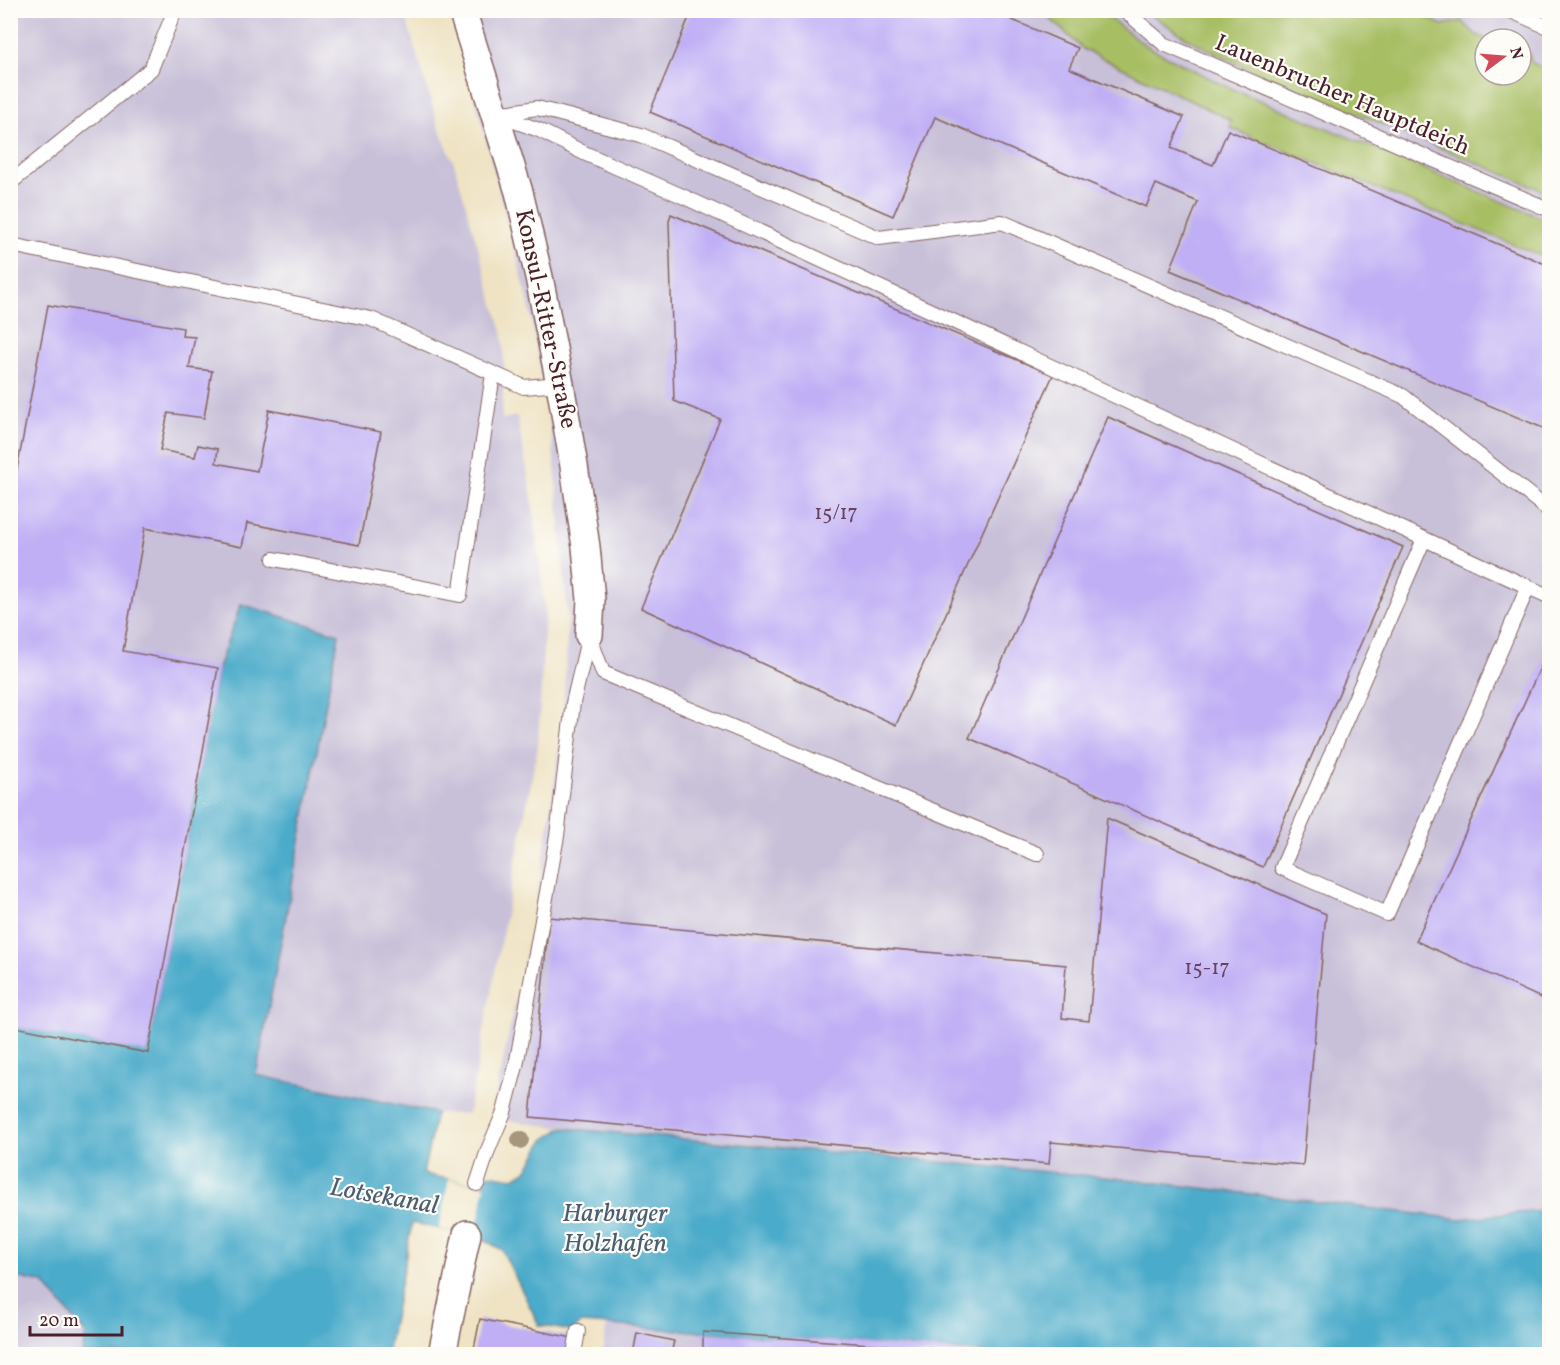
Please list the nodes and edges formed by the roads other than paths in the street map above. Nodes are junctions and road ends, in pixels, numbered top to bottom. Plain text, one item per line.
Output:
1 (175, 10) edge
2 (462, 10) edge
3 (1124, 10) edge
4 (1509, 10) edge
5 (1550, 28) edge
6 (495, 114) junction
7 (10, 183) edge
8 (1550, 210) edge
9 (11, 245) edge
10 (493, 374) junction
11 (560, 384) junction
12 (1550, 511) edge
13 (1424, 539) junction
14 (274, 559) dead end
15 (1528, 587) junction
16 (1550, 597) edge
17 (589, 635) junction
18 (1037, 854) dead end
19 (477, 1185) dead end
20 (467, 1234) dead end
21 (578, 1331) dead end
22 (442, 1354) edge
23 (574, 1354) edge

1 - 7 lane
2 - 6 street, Konsul-Ritter-Straße
3 - 8 lane, Lauenbrucher Hauptdeich
4 - 5 lane
6 - 11 street, Konsul-Ritter-Straße
6 - 12 lane
6 - 13 lane
9 - 10 lane
10 - 11 lane
10 - 14 lane
11 - 17 street, Konsul-Ritter-Straße
13 - 15 lane
13 - 15 lane
15 - 16 lane
17 - 18 lane
17 - 19 lane
20 - 22 street
21 - 23 lane

